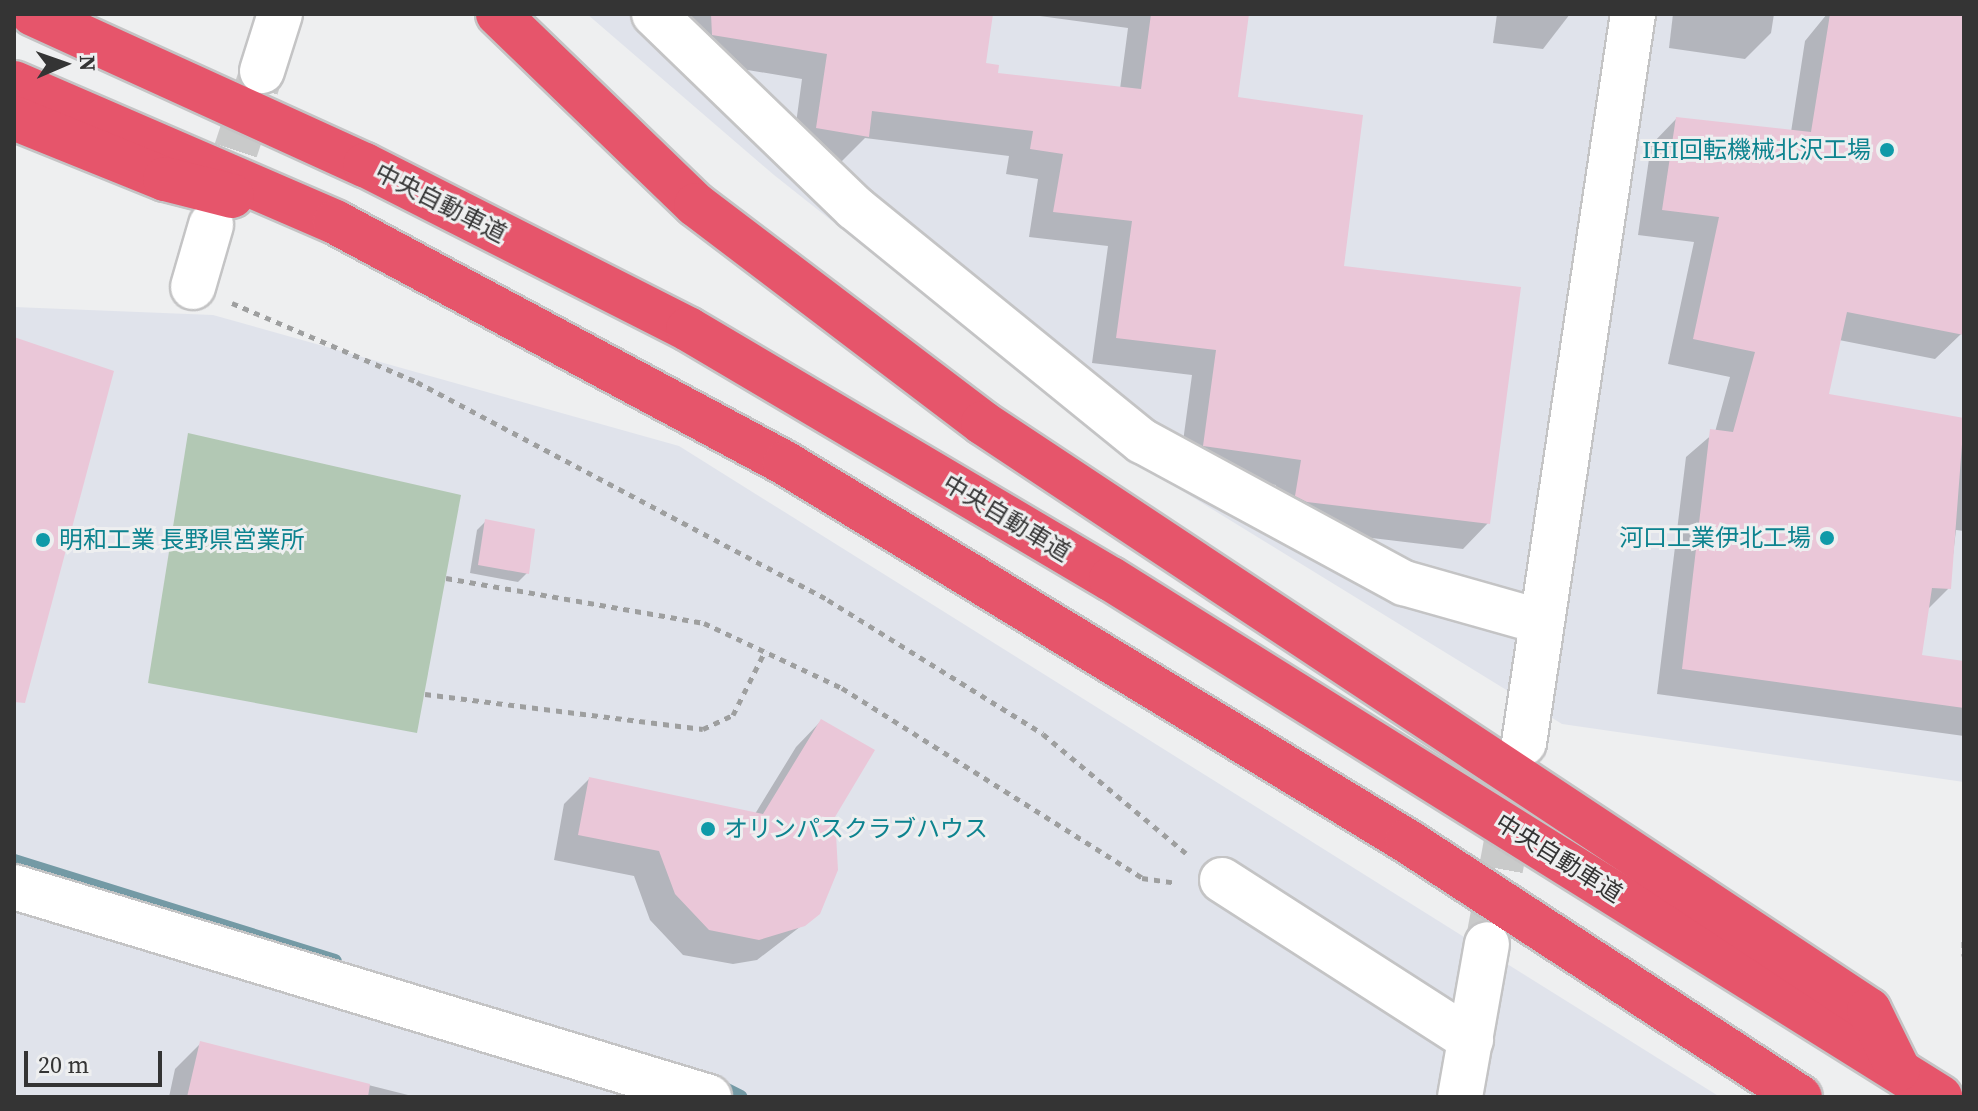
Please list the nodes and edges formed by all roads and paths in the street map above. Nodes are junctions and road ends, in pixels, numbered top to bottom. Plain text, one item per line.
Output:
1 (33, 14) edge
2 (280, 14) edge
3 (498, 14) edge
4 (654, 14) edge
5 (1633, 14) edge
6 (262, 71) tunnel mouth
7 (14, 83) edge
8 (14, 118) edge
9 (335, 222) junction
10 (211, 225) tunnel mouth
11 (193, 287) joint
12 (446, 578) dead end
13 (1542, 622) junction
14 (765, 651) junction
15 (425, 694) dead end
16 (1524, 743) tunnel mouth
17 (1222, 880) junction
18 (14, 887) edge
19 (1964, 941) edge
20 (1487, 944) tunnel mouth
21 (1964, 956) edge
22 (1471, 1040) junction
23 (1898, 1069) junction
24 (709, 1097) edge
25 (1460, 1097) edge
26 (1800, 1097) edge
27 (1940, 1097) edge

1 - 23 highway, 中央自動車道
2 - 6 street
3 - 23 highway
4 - 13 street
5 - 13 street
7 - 9 highway
8 - 9 highway
9 - 26 highway
10 - 11 street
11 - 17 path
12 - 14 path
13 - 16 street
14 - 15 path
14 - 17 path
17 - 22 street
18 - 24 street
19 - 21 path
20 - 22 street
22 - 25 street
23 - 27 highway, 中央自動車道

